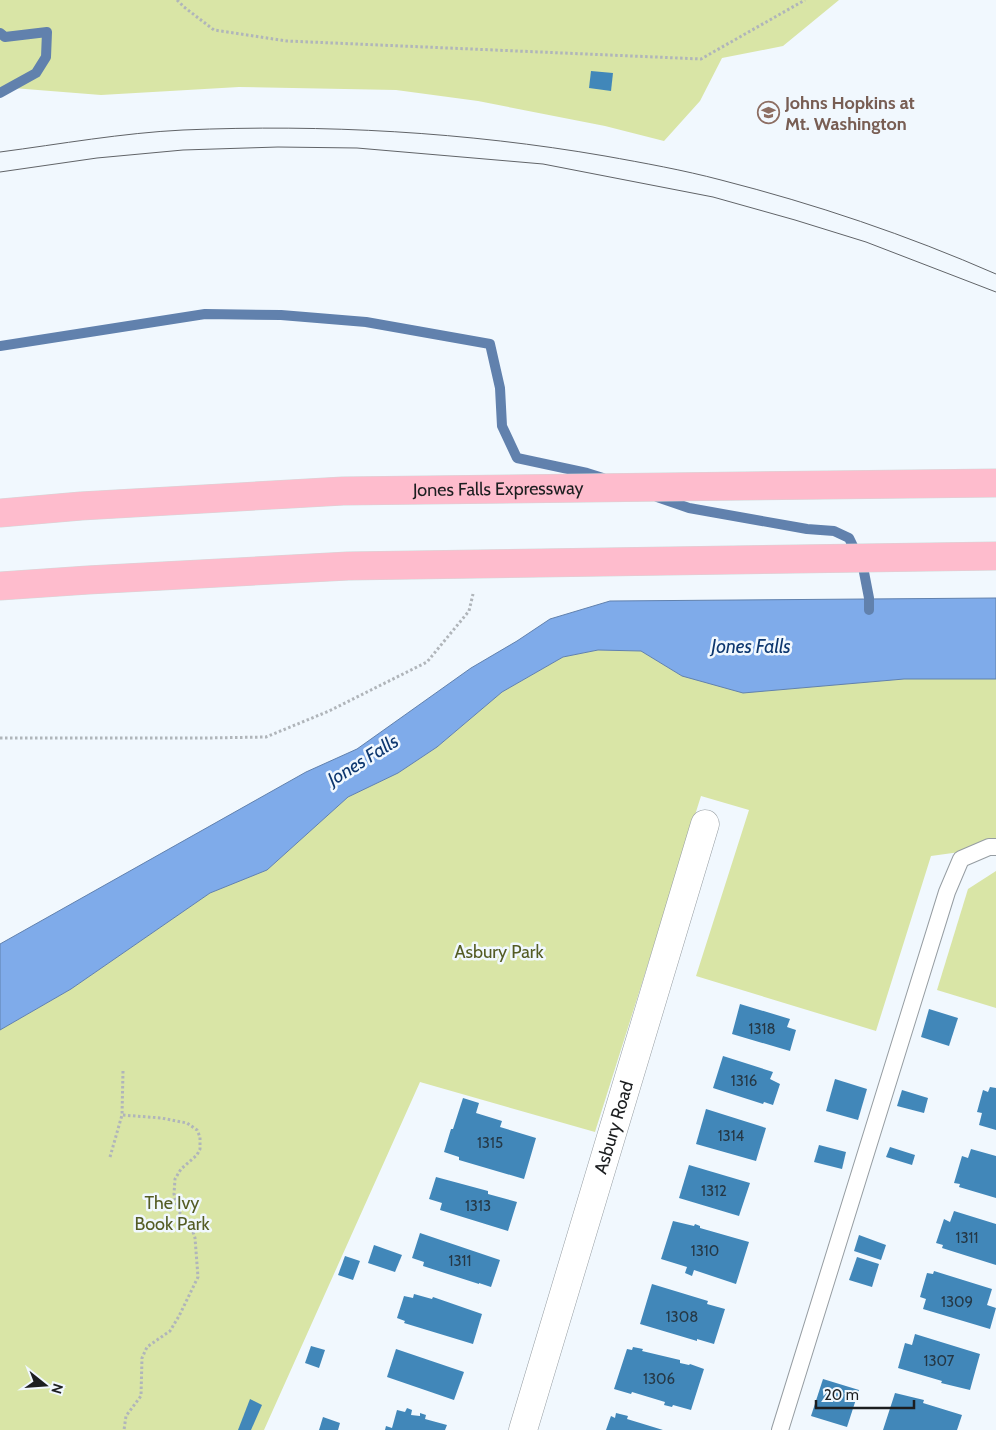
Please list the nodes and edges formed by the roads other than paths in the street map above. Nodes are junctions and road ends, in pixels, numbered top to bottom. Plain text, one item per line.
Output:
1 (996, 483) edge
2 (0, 513) edge
3 (996, 556) edge
4 (0, 586) edge
5 (705, 824) dead end
6 (996, 847) edge
7 (523, 1430) edge
8 (780, 1430) edge

1 - 2 highway, Jones Falls Expressway
3 - 4 highway
5 - 7 street, Asbury Road
6 - 8 lane

